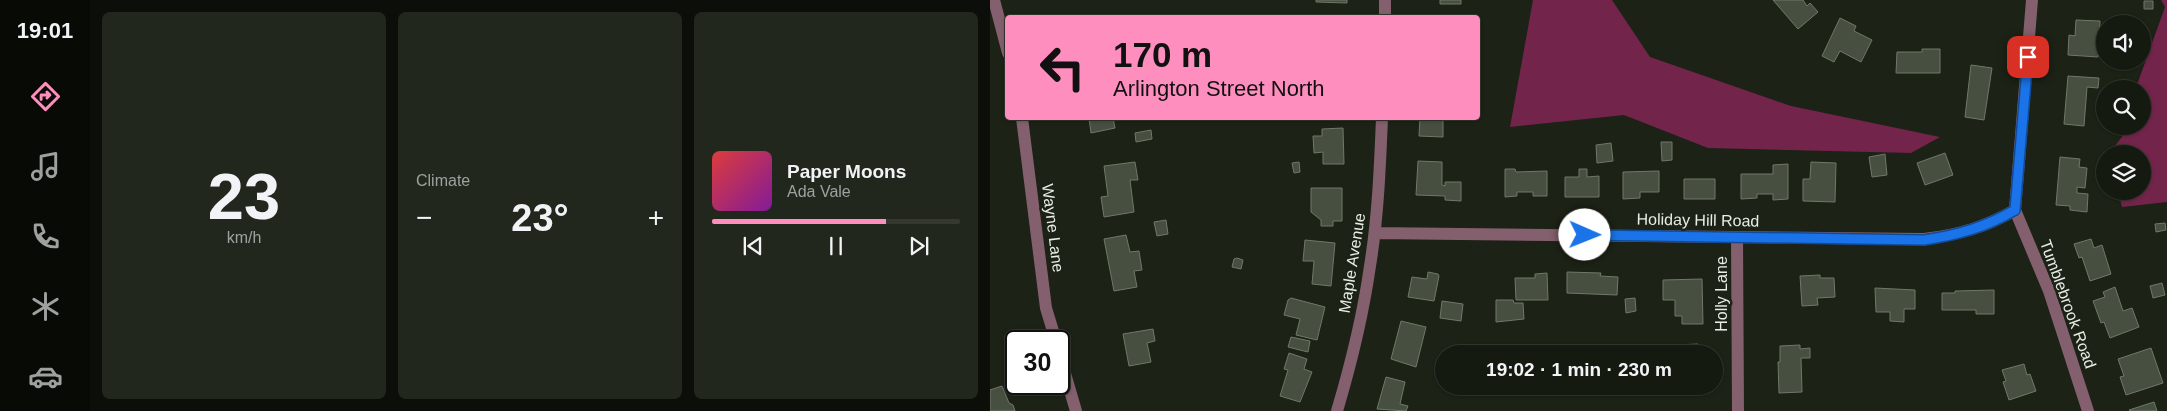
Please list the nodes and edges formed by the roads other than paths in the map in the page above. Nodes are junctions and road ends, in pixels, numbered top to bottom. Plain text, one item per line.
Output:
1 (994, 0) edge
2 (1385, 0) edge
3 (2032, 0) edge
4 (1385, 15) edge
5 (1005, 42) edge
6 (1022, 120) edge
7 (1382, 120) edge
8 (2015, 210) junction
9 (1375, 233) junction
10 (1737, 237) junction
11 (1053, 330) edge
12 (1070, 390) edge
13 (1076, 411) edge
14 (1337, 411) edge
15 (1738, 411) edge
16 (2088, 411) edge

1 - 5 street
2 - 4 street
3 - 8 street
6 - 11 street, Wayne Lane
7 - 9 street, Maple Avenue
8 - 10 street, Holiday Hill Road
8 - 16 street, Tumblebrook Road
9 - 10 street, Holiday Hill Road
9 - 14 street, Maple Avenue
10 - 15 street, Holly Lane
12 - 13 street

